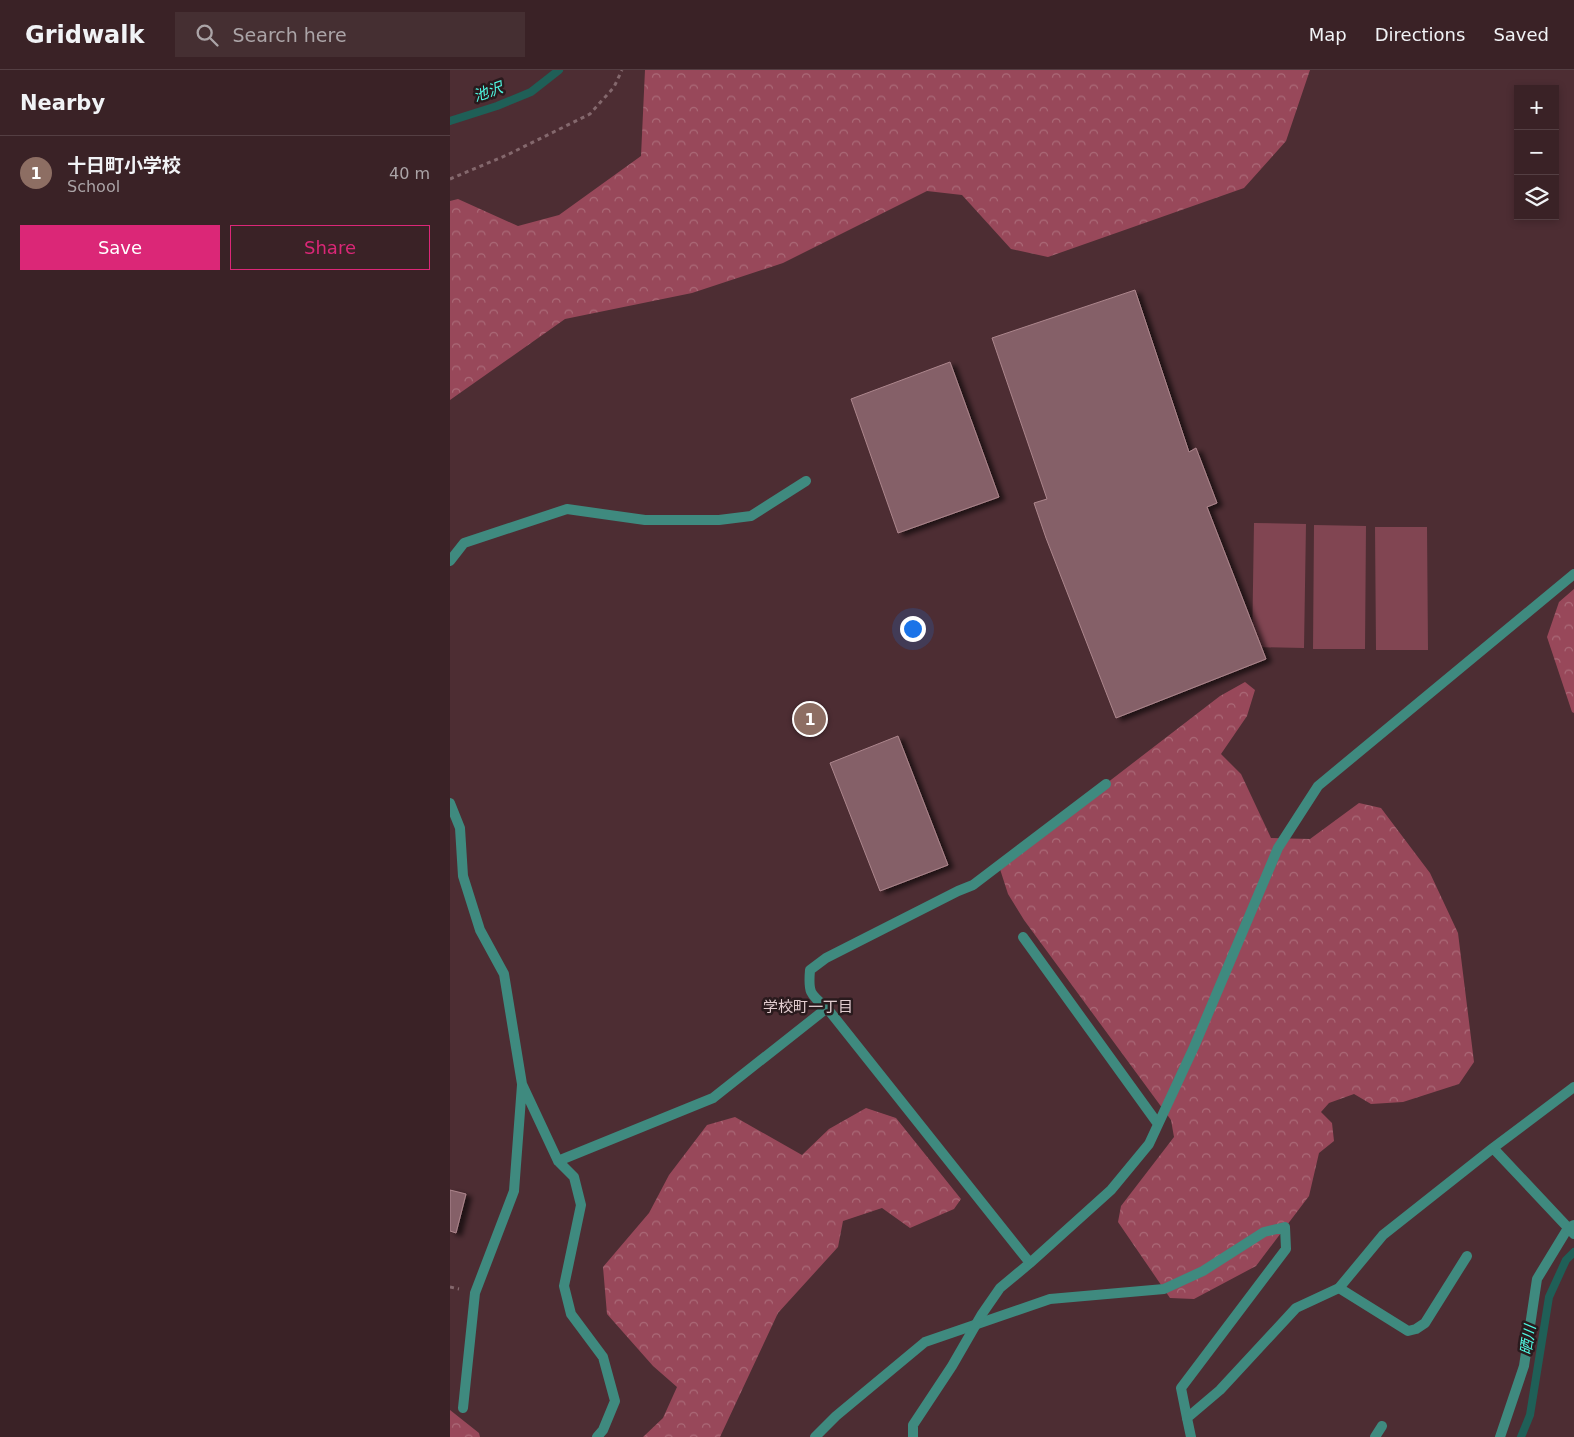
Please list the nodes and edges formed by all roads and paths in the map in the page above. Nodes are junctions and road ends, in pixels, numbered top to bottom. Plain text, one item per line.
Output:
1 (622, 70) edge
2 (451, 179) edge
3 (806, 481) dead end
4 (450, 561) edge
5 (1574, 574) edge
6 (1106, 784) dead end
7 (450, 803) edge
8 (1023, 937) dead end
9 (827, 1008) junction
10 (522, 1084) junction
11 (1574, 1087) edge
12 (1158, 1124) junction
13 (1493, 1148) junction
14 (558, 1161) junction
15 (1572, 1229) edge
16 (1467, 1256) dead end
17 (1030, 1263) junction
18 (1339, 1288) junction
19 (976, 1324) junction
20 (463, 1408) dead end
21 (1187, 1418) junction
22 (1382, 1426) dead end
23 (598, 1437) edge
24 (815, 1437) edge
25 (913, 1437) edge
26 (1191, 1437) edge
27 (1375, 1437) edge
28 (1500, 1437) edge

1 - 2 path
3 - 4 street
5 - 12 street
6 - 9 street
7 - 10 street
8 - 12 street
9 - 14 street
9 - 17 street
10 - 14 street
10 - 20 street
11 - 13 street
12 - 17 street
13 - 15 street
13 - 18 street
14 - 23 street
15 - 28 street
16 - 18 street
17 - 19 street
18 - 21 street
19 - 21 street
19 - 24 street
19 - 25 street
21 - 26 street
22 - 27 street

